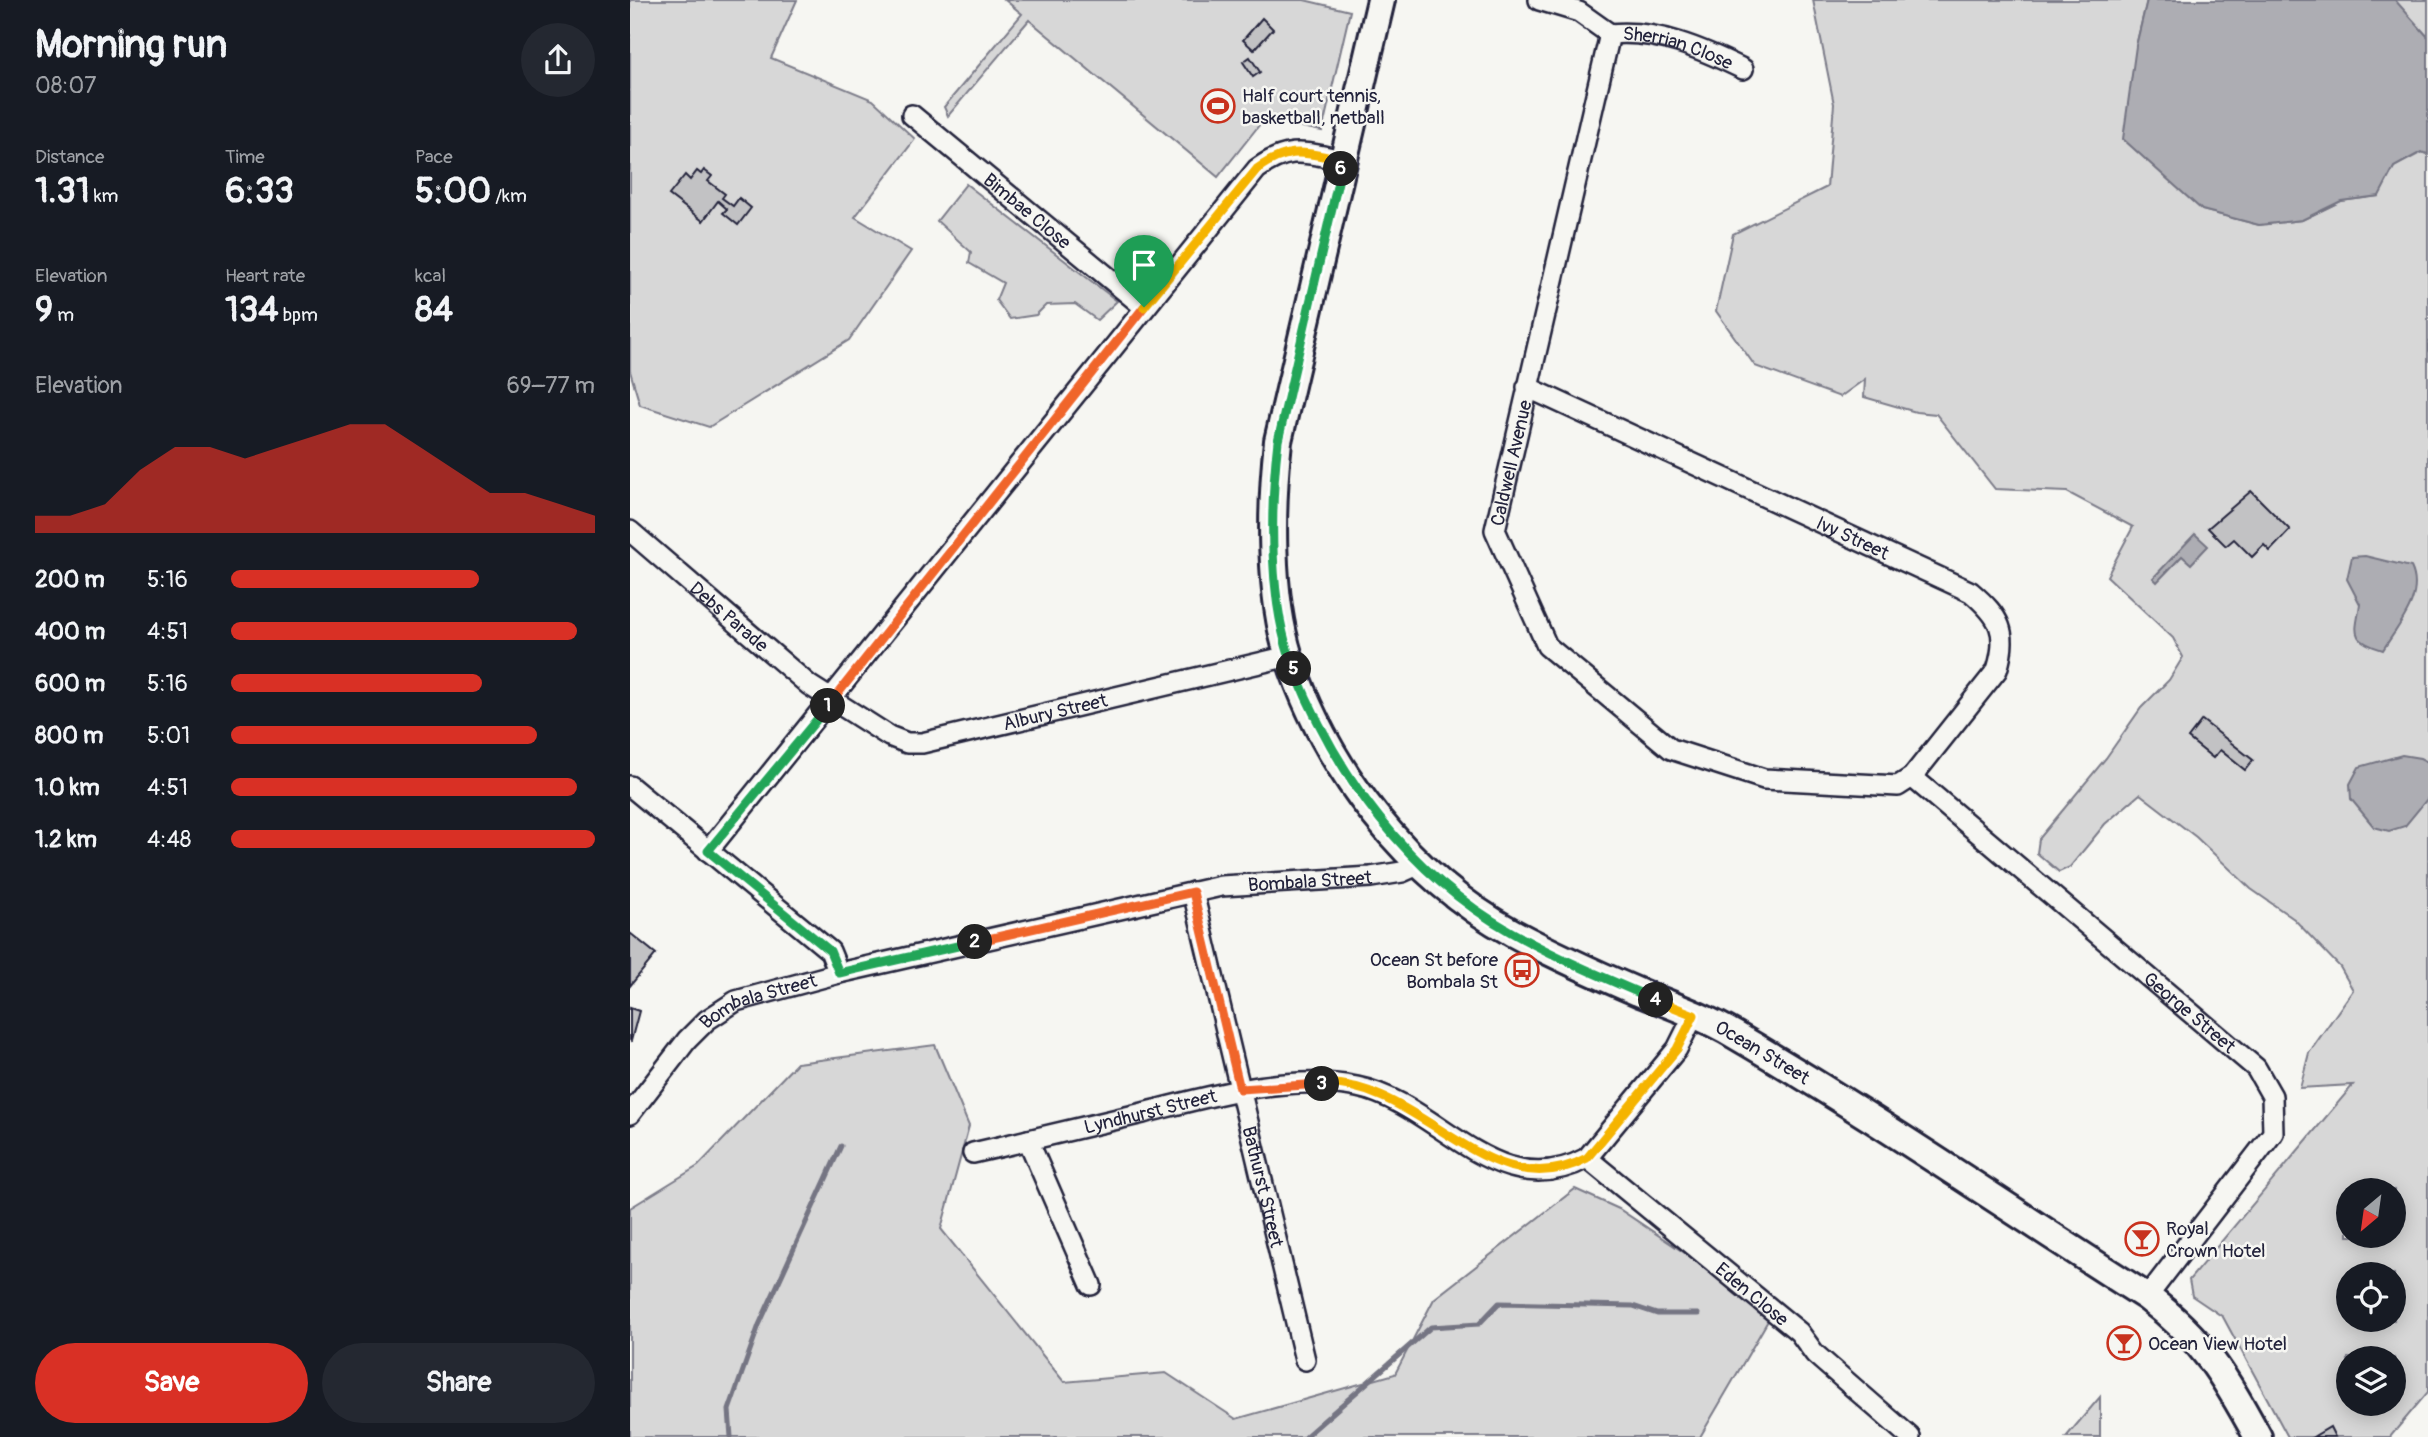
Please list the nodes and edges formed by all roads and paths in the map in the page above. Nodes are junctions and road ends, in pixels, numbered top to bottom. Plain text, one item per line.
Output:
1 (1381, 0) edge
2 (1539, 0) edge
3 (1610, 34) junction
4 (1743, 69) dead end
5 (912, 115) dead end
6 (1343, 160) junction
7 (1144, 307) junction
8 (1527, 387) junction
9 (630, 531) edge
10 (1289, 656) junction
11 (832, 700) junction
12 (1912, 777) junction
13 (630, 786) edge
14 (708, 851) junction
15 (1420, 864) junction
16 (1193, 892) junction
17 (839, 973) junction
18 (1694, 1015) junction
19 (1240, 1089) junction
20 (630, 1114) edge
21 (1028, 1140) junction
22 (973, 1153) dead end
23 (1587, 1158) junction
24 (1091, 1285) dead end
25 (2147, 1297) junction
26 (1305, 1360) dead end
27 (1910, 1437) edge
28 (2258, 1437) edge

1 - 6 street, Ocean Street
2 - 3 street
3 - 4 street, Sherrian Close
3 - 8 street, Caldwell Avenue
5 - 7 street, Bimbae Close
6 - 7 street
6 - 10 street, Ocean Street
7 - 11 street
8 - 12 street, Caldwell Avenue
8 - 12 street, Ivy Street
9 - 11 street, Debs Parade
10 - 11 street, Albury Street
10 - 15 street, Ocean Street
11 - 14 street
12 - 25 street, George Street
13 - 14 street
14 - 17 street
15 - 16 street, Bombala Street
15 - 18 street, Ocean Street
16 - 17 street, Bombala Street
16 - 19 street, Bathurst Street
17 - 20 street, Bombala Street
18 - 23 street, Lyndhurst Street
18 - 25 street, Ocean Street
19 - 21 street, Lyndhurst Street
19 - 23 street, Lyndhurst Street
19 - 26 street, Bathurst Street
21 - 22 street, Lyndhurst Street
21 - 24 street
23 - 27 street, Eden Close
25 - 28 street, Ocean Street

